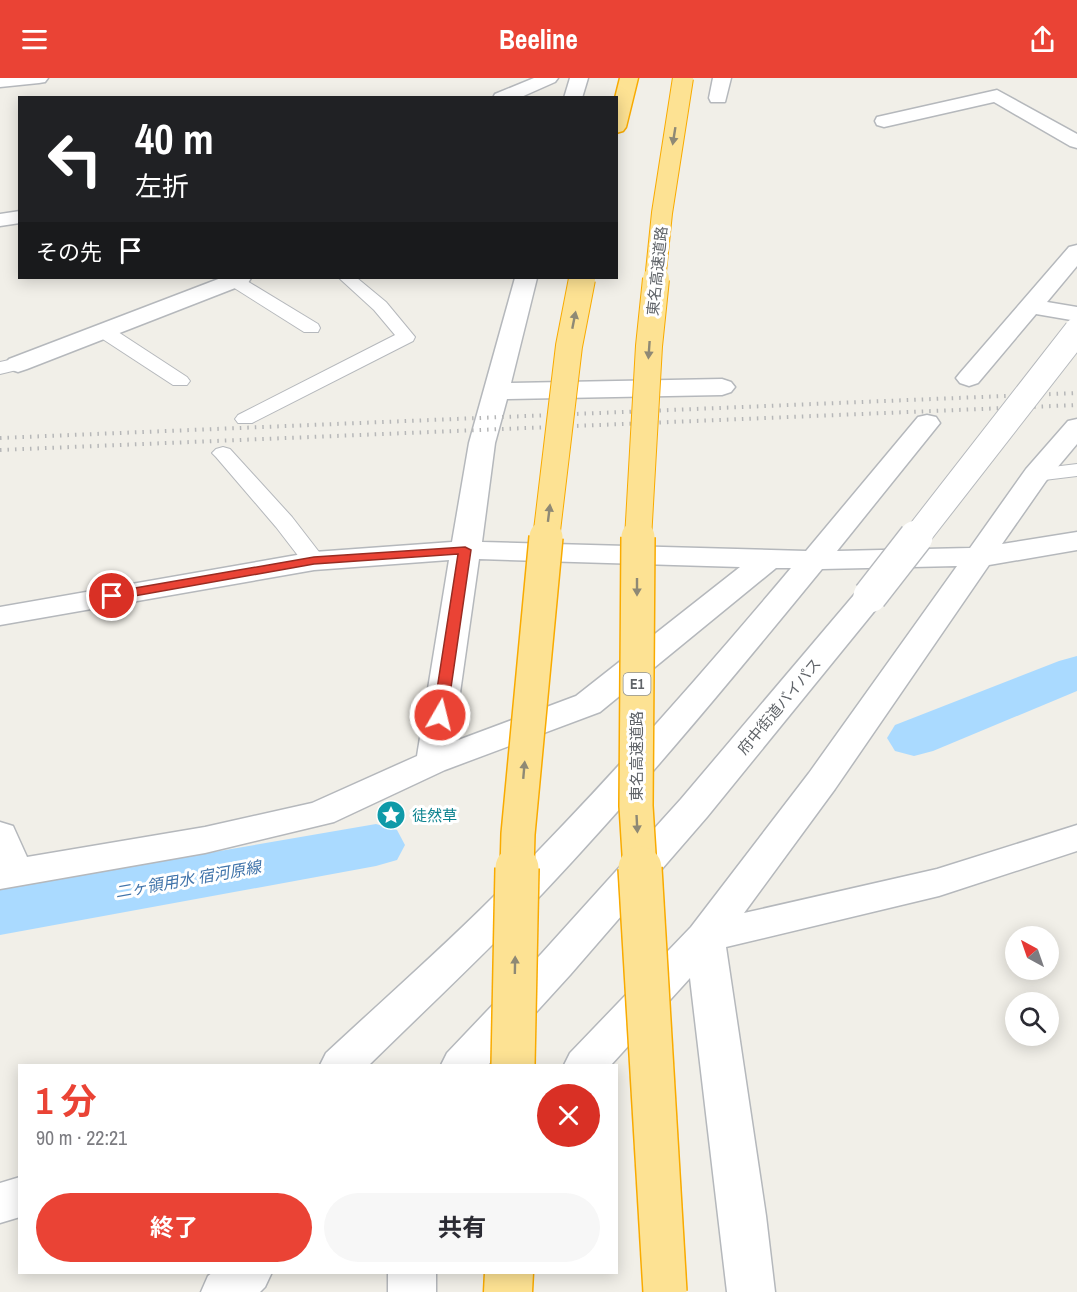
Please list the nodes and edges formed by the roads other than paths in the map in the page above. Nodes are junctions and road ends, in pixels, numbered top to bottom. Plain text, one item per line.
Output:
1 (39, 78) edge
2 (549, 78) edge
3 (579, 78) edge
4 (629, 78) edge
5 (683, 78) edge
6 (722, 78) edge
7 (0, 82) edge
8 (507, 96) edge
9 (574, 96) edge
10 (718, 98) dead end
11 (618, 119) edge
12 (884, 121) dead end
13 (1077, 142) edge
14 (18, 217) edge
15 (0, 220) edge
16 (1077, 252) edge
17 (237, 279) edge
18 (348, 279) edge
19 (526, 279) edge
20 (582, 279) edge
21 (1030, 306) junction
22 (1077, 314) edge
23 (311, 328) dead end
24 (1077, 331) edge
25 (105, 332) junction
26 (9, 366) edge
27 (969, 378) dead end
28 (180, 381) dead end
29 (722, 387) dead end
30 (498, 391) junction
31 (245, 419) dead end
32 (927, 423) dead end
33 (1077, 427) edge
34 (223, 453) dead end
35 (1077, 470) edge
36 (1036, 475) junction
37 (1077, 541) edge
38 (465, 550) junction
39 (980, 557) junction
40 (769, 559) junction
41 (814, 560) junction
42 (314, 561) junction
43 (0, 616) edge
44 (434, 762) junction
45 (0, 835) edge
46 (1077, 838) edge
47 (8, 873) edge
48 (705, 937) junction
49 (341, 1064) edge
50 (463, 1064) edge
51 (513, 1064) edge
52 (586, 1064) edge
53 (18, 1198) edge
54 (0, 1203) edge
55 (246, 1274) edge
56 (412, 1274) edge
57 (509, 1274) edge
58 (225, 1292) edge
59 (412, 1292) edge
60 (508, 1292) edge
61 (665, 1292) edge
62 (751, 1292) edge

1 - 7 street
2 - 8 street
3 - 9 street
4 - 11 highway
5 -> 61 highway, 東名高速道路 / E1, bridge
6 - 10 street
12 - 13 street
14 - 15 street
16 - 21 street
17 - 23 lane
17 - 25 street
18 - 31 lane
19 - 30 street
51 -> 20 highway, bridge
21 - 22 street
21 - 27 street
24 - 50 street, 府中街道バイパス, bridge
25 - 26 street
25 - 28 lane
29 - 30 street
30 - 38 street
32 - 41 street
33 - 36 street
34 - 42 lane
35 - 36 lane
36 - 39 street
37 - 39 street
38 - 40 street
38 - 42 street
38 - 44 street
39 - 41 street
39 - 48 street
40 - 41 street
40 - 44 street
41 - 49 street
42 - 43 street
44 - 47 street
45 - 47 street
46 - 48 street
48 - 52 street
48 - 62 street
53 - 54 street
55 - 58 street
56 - 59 street
57 - 60 highway

